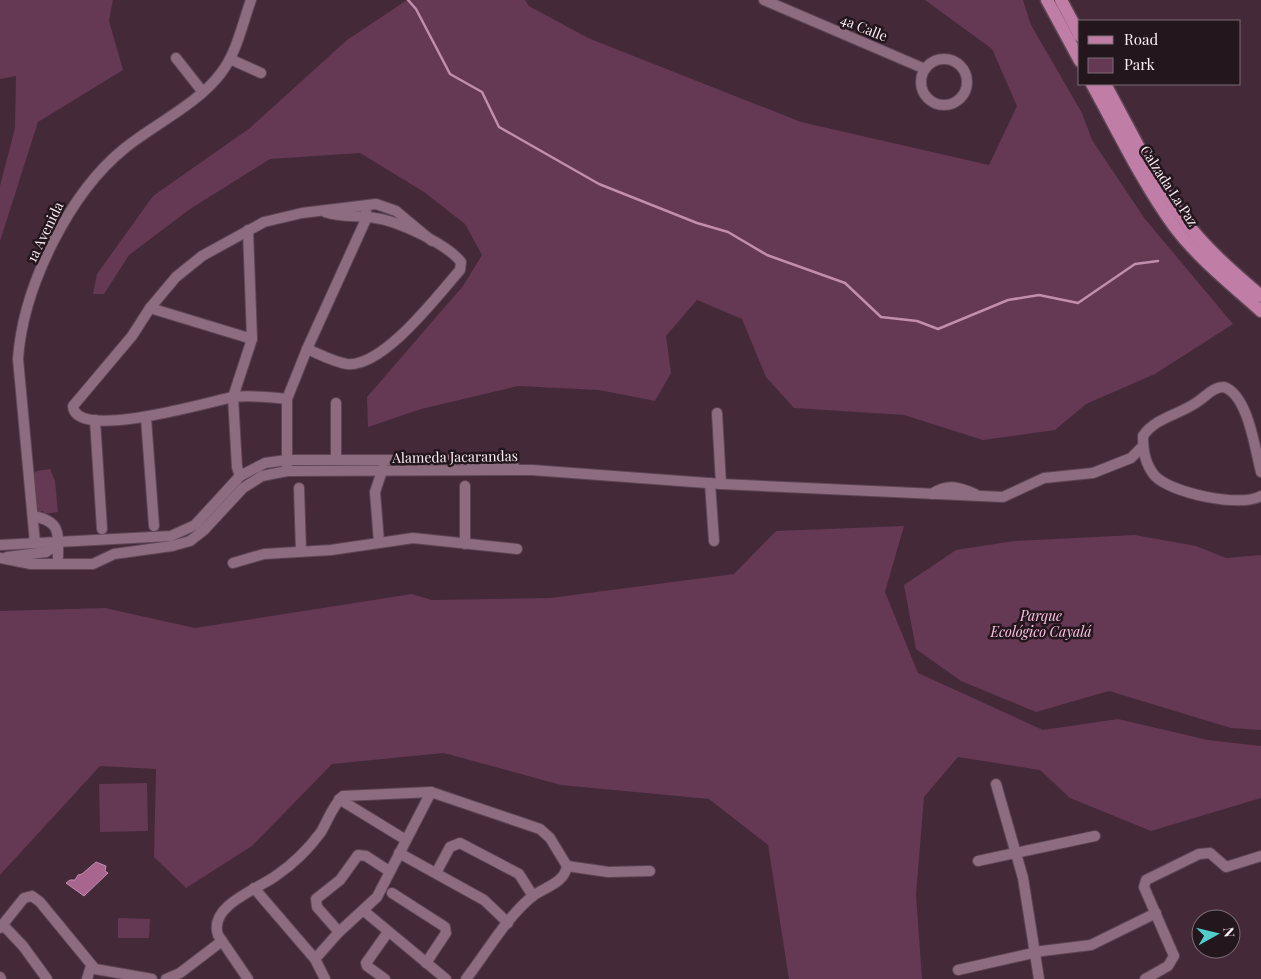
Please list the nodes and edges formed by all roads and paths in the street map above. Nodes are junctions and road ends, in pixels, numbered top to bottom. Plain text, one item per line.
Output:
1 (251, 0) edge
2 (764, 0) edge
3 (1047, 0) edge
4 (1061, 0) edge
5 (1078, 32) edge
6 (1078, 57) edge
7 (176, 58) dead end
8 (230, 59) junction
9 (925, 69) junction
10 (261, 73) dead end
11 (1093, 85) edge
12 (1106, 85) edge
13 (202, 91) junction
14 (365, 204) junction
15 (324, 211) junction
16 (367, 217) junction
17 (248, 230) junction
18 (432, 241) junction
19 (1261, 296) edge
20 (150, 308) junction
21 (1261, 311) edge
22 (252, 339) junction
23 (307, 349) junction
24 (233, 398) junction
25 (287, 399) junction
26 (336, 403) dead end
27 (717, 413) dead end
28 (146, 418) junction
29 (95, 420) junction
30 (1143, 446) junction
31 (1131, 458) junction
32 (382, 459) junction
33 (287, 460) junction
34 (336, 460) junction
35 (1148, 466) junction
36 (532, 470) junction
37 (287, 471) junction
38 (369, 472) junction
39 (382, 472) junction
40 (1261, 472) edge
41 (240, 476) junction
42 (710, 483) junction
43 (721, 484) junction
44 (465, 486) dead end
45 (299, 488) dead end
46 (375, 492) junction
47 (1261, 496) edge
48 (33, 516) junction
49 (154, 526) dead end
50 (102, 530) dead end
51 (132, 538) junction
52 (98, 541) junction
53 (379, 542) junction
54 (714, 542) dead end
55 (36, 544) junction
56 (58, 544) junction
57 (465, 544) junction
58 (0, 545) edge
59 (517, 549) dead end
60 (139, 551) junction
61 (301, 551) junction
62 (2, 558) edge
63 (233, 563) dead end
64 (58, 564) junction
65 (93, 564) junction
66 (996, 784) dead end
67 (431, 792) junction
68 (339, 799) junction
69 (1095, 836) dead end
70 (406, 840) junction
71 (1016, 852) junction
72 (399, 853) junction
73 (1261, 856) edge
74 (978, 861) dead end
75 (567, 866) junction
76 (390, 871) junction
77 (650, 871) dead end
78 (436, 873) junction
79 (254, 888) junction
80 (392, 893) dead end
81 (533, 896) junction
82 (364, 911) junction
83 (1156, 913) junction
84 (508, 923) junction
85 (1, 926) edge
86 (339, 932) junction
87 (388, 932) junction
88 (222, 941) junction
89 (1035, 953) junction
90 (315, 959) junction
91 (426, 963) junction
92 (91, 966) junction
93 (958, 970) dead end
94 (126, 977) edge
95 (324, 978) edge
96 (47, 979) edge
97 (87, 979) edge
98 (152, 979) edge
99 (166, 979) edge
100 (248, 979) edge
101 (386, 979) edge
102 (446, 979) edge
103 (466, 979) edge
104 (1039, 979) edge
105 (1145, 979) edge

1 - 8 street, 1a Avenida
2 - 9 street, 4a Calle
3 - 6 main road
4 - 5 main road
7 - 13 street
8 - 10 street
8 - 13 street, 1a Avenida
9 - 9 street
11 - 21 main road, Calzada La Paz
12 - 19 main road, Calzada La Paz
13 - 48 street, 1a Avenida
14 - 15 street
14 - 16 street
14 - 18 street
15 - 16 street
15 - 17 street
16 - 18 street
16 - 23 street
17 - 20 street
17 - 22 street
18 - 23 street
20 - 22 street
20 - 29 street
22 - 24 street
23 - 25 street
24 - 25 street
24 - 28 street
24 - 41 street
25 - 33 street
26 - 34 street
27 - 43 street
28 - 29 street
28 - 49 street
29 - 50 street
30 - 31 street
30 - 35 street
30 - 40 street
31 - 35 street
31 - 43 street
32 - 34 street, Alameda Jacarandas
32 - 36 street, Alameda Jacarandas
32 - 39 street
33 - 34 street, Alameda Jacarandas
33 - 37 street
33 - 41 street, Alameda Jacarandas
35 - 47 street
36 - 39 street, Alameda Jacarandas
36 - 42 street
37 - 38 street, Alameda Jacarandas
37 - 60 street, Alameda Jacarandas
38 - 39 street, Alameda Jacarandas
38 - 46 street
39 - 46 street
41 - 51 street, Alameda Jacarandas
42 - 43 street
42 - 54 street
44 - 57 street
45 - 61 street
46 - 53 street
48 - 55 street, 1a Avenida
48 - 56 street
51 - 52 street, Alameda Jacarandas
51 - 60 street
52 - 56 street, Alameda Jacarandas
52 - 65 street
53 - 57 street
53 - 61 street
55 - 56 street, Alameda Jacarandas
55 - 58 street, Alameda Jacarandas
56 - 62 street
56 - 64 street
57 - 59 street
60 - 65 street, Alameda Jacarandas
61 - 63 street
62 - 64 street, Alameda Jacarandas
64 - 65 street, Alameda Jacarandas
66 - 71 street
67 - 68 street
67 - 70 street
67 - 75 street
68 - 70 street
68 - 79 street
69 - 71 street
70 - 72 street
71 - 74 street
71 - 89 street
72 - 76 street
72 - 78 street
73 - 83 street
75 - 77 street
75 - 81 street
76 - 82 street
76 - 86 street
78 - 81 street
78 - 84 street
79 - 88 street
79 - 90 street
80 - 91 street
81 - 84 street
82 - 86 street
82 - 87 street
83 - 89 street
83 - 105 street
84 - 103 street
85 - 92 street
85 - 96 street
86 - 90 street
87 - 91 street
87 - 101 street
88 - 99 street
88 - 100 street
89 - 93 street
89 - 104 street
90 - 95 street
91 - 102 street
92 - 94 street
92 - 97 street
94 - 98 street

